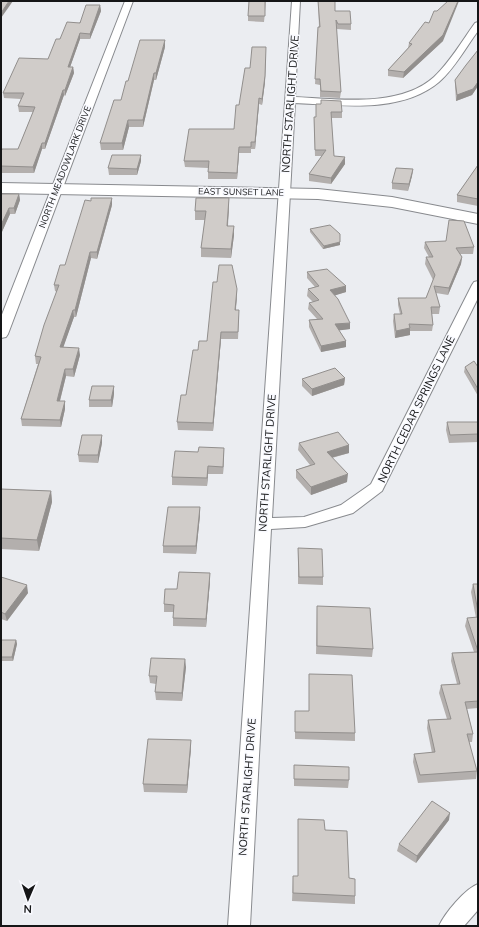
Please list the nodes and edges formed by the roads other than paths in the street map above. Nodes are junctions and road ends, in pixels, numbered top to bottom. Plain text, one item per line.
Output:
1 (129, 1) edge
2 (296, 1) edge
3 (478, 25) edge
4 (291, 100) junction
5 (1, 188) edge
6 (56, 189) junction
7 (284, 193) junction
8 (478, 219) edge
9 (478, 285) edge
10 (1, 334) edge
11 (264, 524) junction
12 (478, 894) edge
13 (239, 926) edge
14 (450, 926) edge

1 - 6 street, NORTH MEADOWLARK DRIVE
2 - 4 street, NORTH STARLIGHT DRIVE
3 - 4 street
4 - 7 street, NORTH STARLIGHT DRIVE
5 - 6 street, EAST SUNSET LANE
6 - 7 street, EAST SUNSET LANE
6 - 10 street, NORTH MEADOWLARK DRIVE
7 - 8 street, EAST SUNSET LANE
7 - 11 street, NORTH STARLIGHT DRIVE
9 - 11 street, NORTH CEDAR SPRINGS LANE
11 - 13 street, NORTH STARLIGHT DRIVE
12 - 14 street

